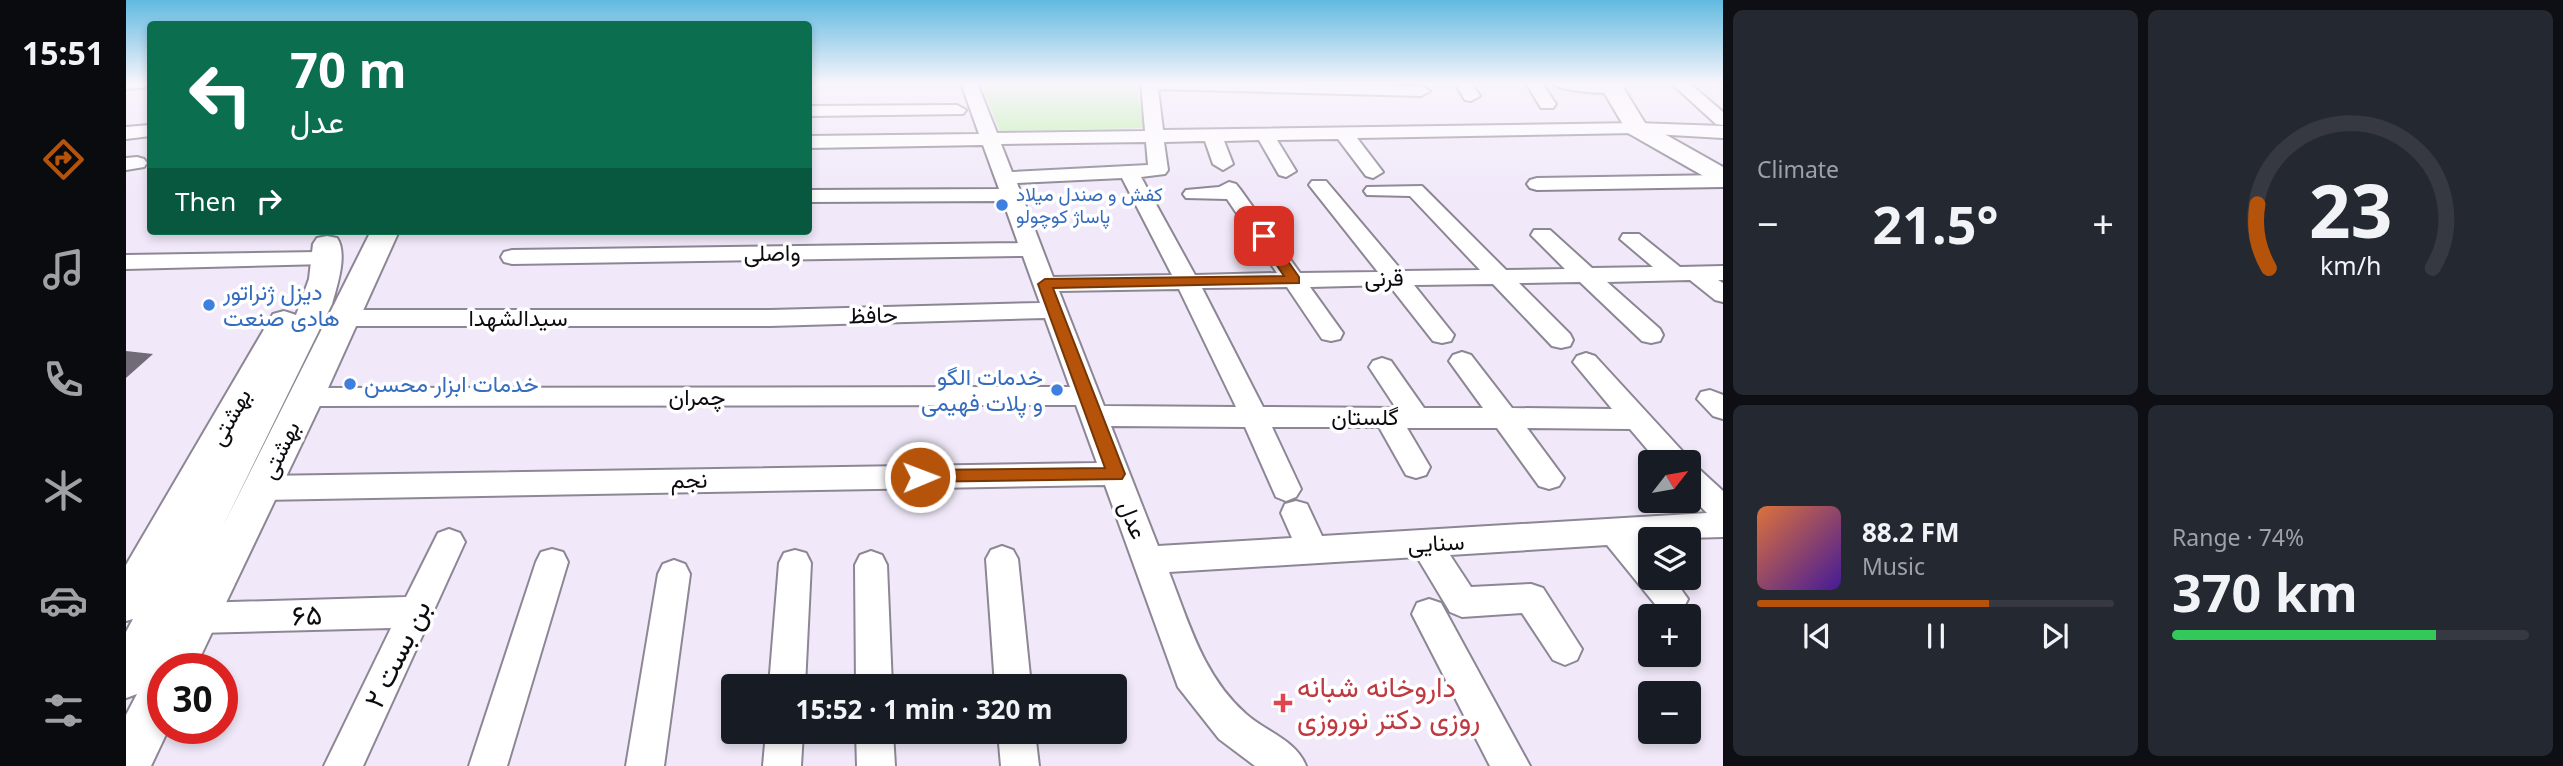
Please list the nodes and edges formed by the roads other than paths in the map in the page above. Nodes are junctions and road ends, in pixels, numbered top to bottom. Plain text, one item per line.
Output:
1 (983, 119) edge
2 (1154, 119) edge
3 (1631, 119) edge
4 (1636, 128) junction
5 (147, 131) edge
6 (1723, 132) edge
7 (126, 133) edge
8 (1344, 134) junction
9 (1265, 135) junction
10 (1213, 136) junction
11 (1156, 137) junction
12 (812, 143) edge
13 (1053, 154) dead end
14 (1223, 164) dead end
15 (1001, 168) junction
16 (1129, 172) junction
17 (1286, 172) dead end
18 (1723, 179) edge
19 (1537, 184) dead end
20 (1319, 185) dead end
21 (1193, 194) dead end
22 (812, 195) edge
23 (383, 235) edge
24 (1542, 235) dead end
25 (1631, 239) dead end
26 (327, 245) edge
27 (1032, 249) junction
28 (512, 257) dead end
29 (126, 262) edge
30 (1723, 273) edge
31 (1685, 274) junction
32 (1587, 275) junction
33 (1497, 276) junction
34 (1398, 278) junction
35 (1294, 280) junction
36 (1189, 281) junction
37 (1045, 284) junction
38 (1723, 295) edge
39 (1055, 310) junction
40 (344, 318) junction
41 (692, 318) joint
42 (1331, 332) dead end
43 (1442, 335) dead end
44 (1651, 335) dead end
45 (1561, 341) dead end
46 (1462, 361) dead end
47 (1586, 362) dead end
48 (1382, 367) dead end
49 (307, 397) junction
50 (1090, 406) junction
51 (1256, 417) junction
52 (1387, 418) junction
53 (1417, 418) junction
54 (1506, 419) junction
55 (1636, 419) junction
56 (1664, 450) edge
57 (1416, 467) dead end
58 (1116, 474) junction
59 (1549, 478) dead end
60 (262, 488) junction
61 (1701, 489) edge
62 (1723, 510) edge
63 (1723, 525) edge
64 (1615, 532) junction
65 (449, 542) dead end
66 (1426, 544) junction
67 (1313, 550) junction
68 (1002, 559) dead end
69 (1148, 560) junction
70 (1638, 560) edge
71 (552, 562) dead end
72 (795, 563) dead end
73 (871, 565) dead end
74 (674, 574) dead end
75 (126, 603) edge
76 (417, 612) junction
77 (1429, 614) dead end
78 (198, 618) junction
79 (1565, 649) dead end
80 (180, 653) edge
81 (788, 674) edge
82 (874, 674) edge
83 (1012, 674) edge
84 (126, 677) edge
85 (147, 723) edge
86 (784, 744) edge
87 (875, 744) edge
88 (1018, 744) edge
89 (126, 766) edge
90 (343, 766) edge
91 (488, 766) edge
92 (645, 766) edge
93 (782, 766) edge
94 (876, 766) edge
95 (1020, 766) edge
96 (1287, 766) edge
97 (1511, 766) edge

1 - 15 street, عدل
2 - 11 street
3 - 4 main road
4 - 6 street
4 - 8 street
4 - 18 main road
5 - 7 street
8 - 9 street
8 - 33 street
9 - 10 street
9 - 17 street
10 - 11 street
10 - 14 street
11 - 15 street
11 - 16 street
12 - 15 street
13 - 15 street
15 - 16 street
15 - 22 street
15 - 27 street, عدل
16 - 36 street
18 - 19 street
20 - 34 street
21 - 35 street
23 - 40 main road, بهشتى
24 - 32 street
25 - 31 street
26 - 29 street
26 - 75 main road, بهشتی
26 - 84 main road
27 - 28 street, واصلی
27 - 37 street, عدل
30 - 31 street, قرنی
31 - 32 street, قرنی
31 - 38 street
32 - 33 street, قرنی
32 - 44 street
33 - 34 street, قرنی
33 - 45 street
34 - 35 street, قرنی
34 - 43 street
35 - 36 street, قرنی
35 - 42 street
36 - 37 street, قرنی
36 - 51 street
37 - 39 street, عدل
39 - 41 street, حافظ
39 - 50 street, عدل
40 - 41 street, سیدالشهدا
40 - 49 main road, بهشتى
46 - 54 street
47 - 55 street
48 - 53 street
49 - 50 street, چمران
49 - 60 main road, بهشتى
50 - 51 street, گلستان
50 - 58 street, عدل
51 - 52 street, گلستان
51 - 67 street
52 - 53 street, گلستان
52 - 57 street
53 - 54 street, گلستان
54 - 55 street, گلستان
54 - 59 street
55 - 56 street
58 - 60 street, نجم
58 - 69 street, عدل
60 - 78 main road, بهشتى
61 - 62 street
63 - 64 street, سنایی
64 - 66 street, سنایی
64 - 70 street
65 - 76 street, بن بست ۲
66 - 67 street, سنایی
66 - 79 street
67 - 69 street, سنایی
68 - 83 street
69 - 96 street, عدل
71 - 91 street
72 - 81 street
73 - 82 street
74 - 92 street
76 - 78 street, ۶۵
76 - 90 street, بن بست ۲
77 - 97 street
78 - 80 main road, بهشتى
85 - 89 main road
86 - 93 street
87 - 94 street
88 - 95 street

